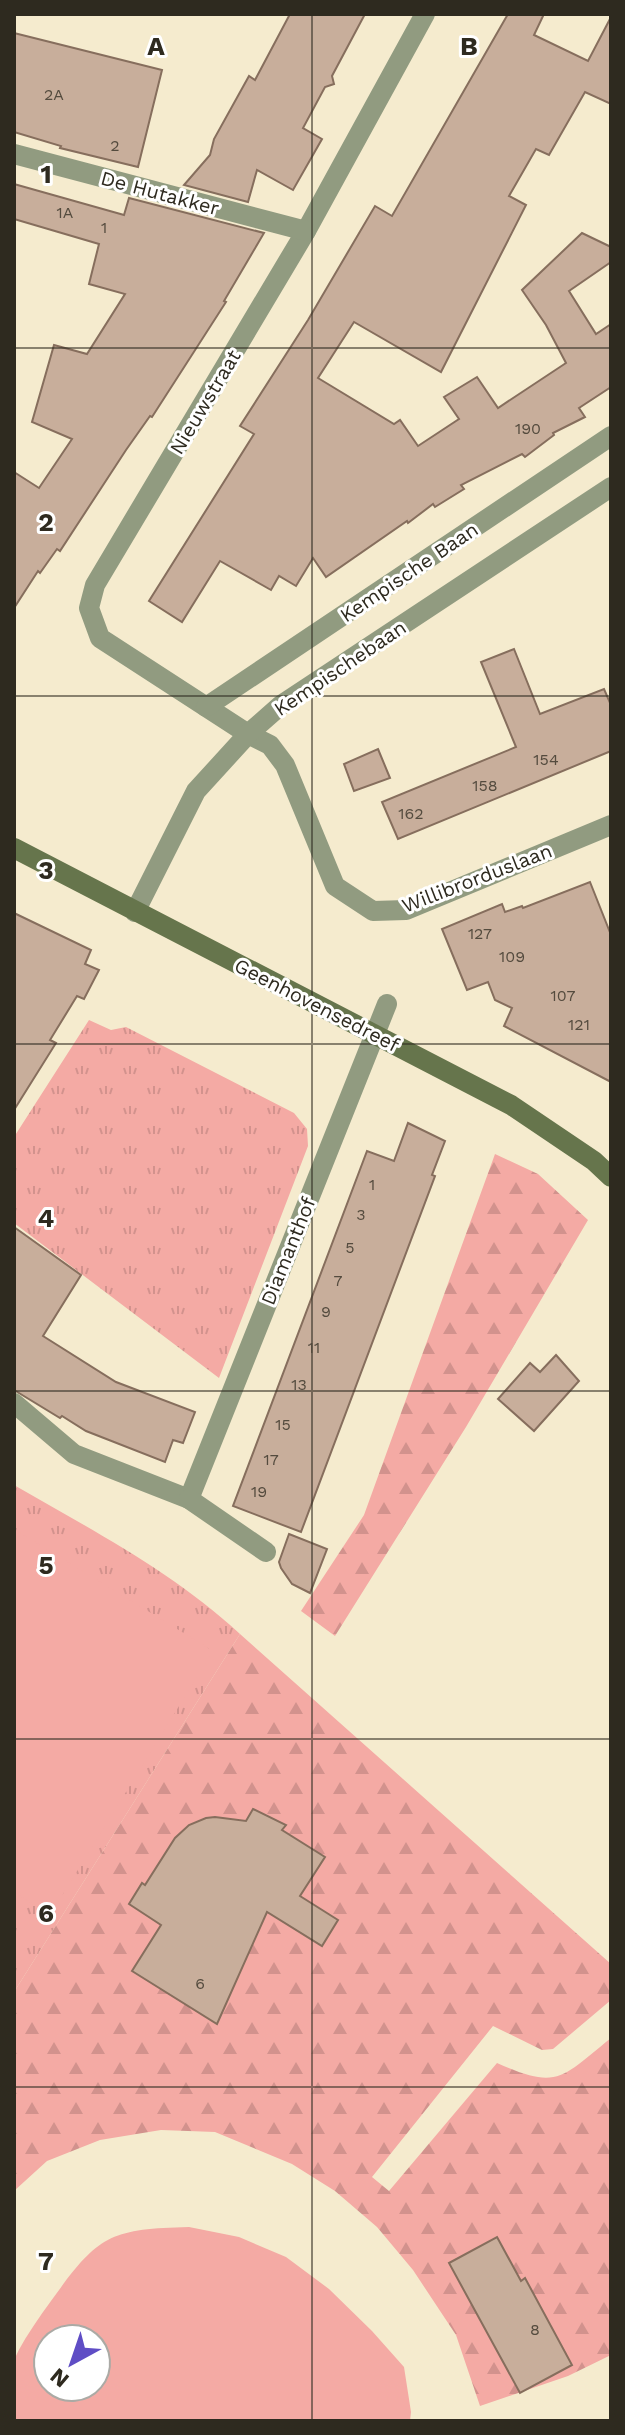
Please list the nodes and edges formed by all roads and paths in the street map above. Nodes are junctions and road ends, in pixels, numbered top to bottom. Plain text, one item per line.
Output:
1 (425, 14) edge
2 (14, 154) edge
3 (306, 231) junction
4 (611, 436) edge
5 (611, 487) edge
6 (206, 707) junction
7 (248, 734) junction
8 (611, 825) edge
9 (14, 848) edge
10 (135, 912) junction
11 (387, 1004) dead end
12 (374, 1035) junction
13 (611, 1177) edge
14 (14, 1403) edge
15 (189, 1499) junction
16 (266, 1552) dead end

1 - 3 street, Nieuwstraat
2 - 3 street, De Hutakker
3 - 6 street, Nieuwstraat
4 - 6 street, Kempische Baan
5 - 7 street, Kempischebaan
6 - 7 street, Nieuwstraat
7 - 8 street, Willibrorduslaan
7 - 10 street, Kempischebaan
9 - 10 street, Geenhovensedreef
10 - 12 street, Geenhovensedreef
11 - 12 street, Diamanthof
12 - 13 street, Geenhovensedreef
12 - 15 street, Diamanthof
14 - 15 street
15 - 16 street

